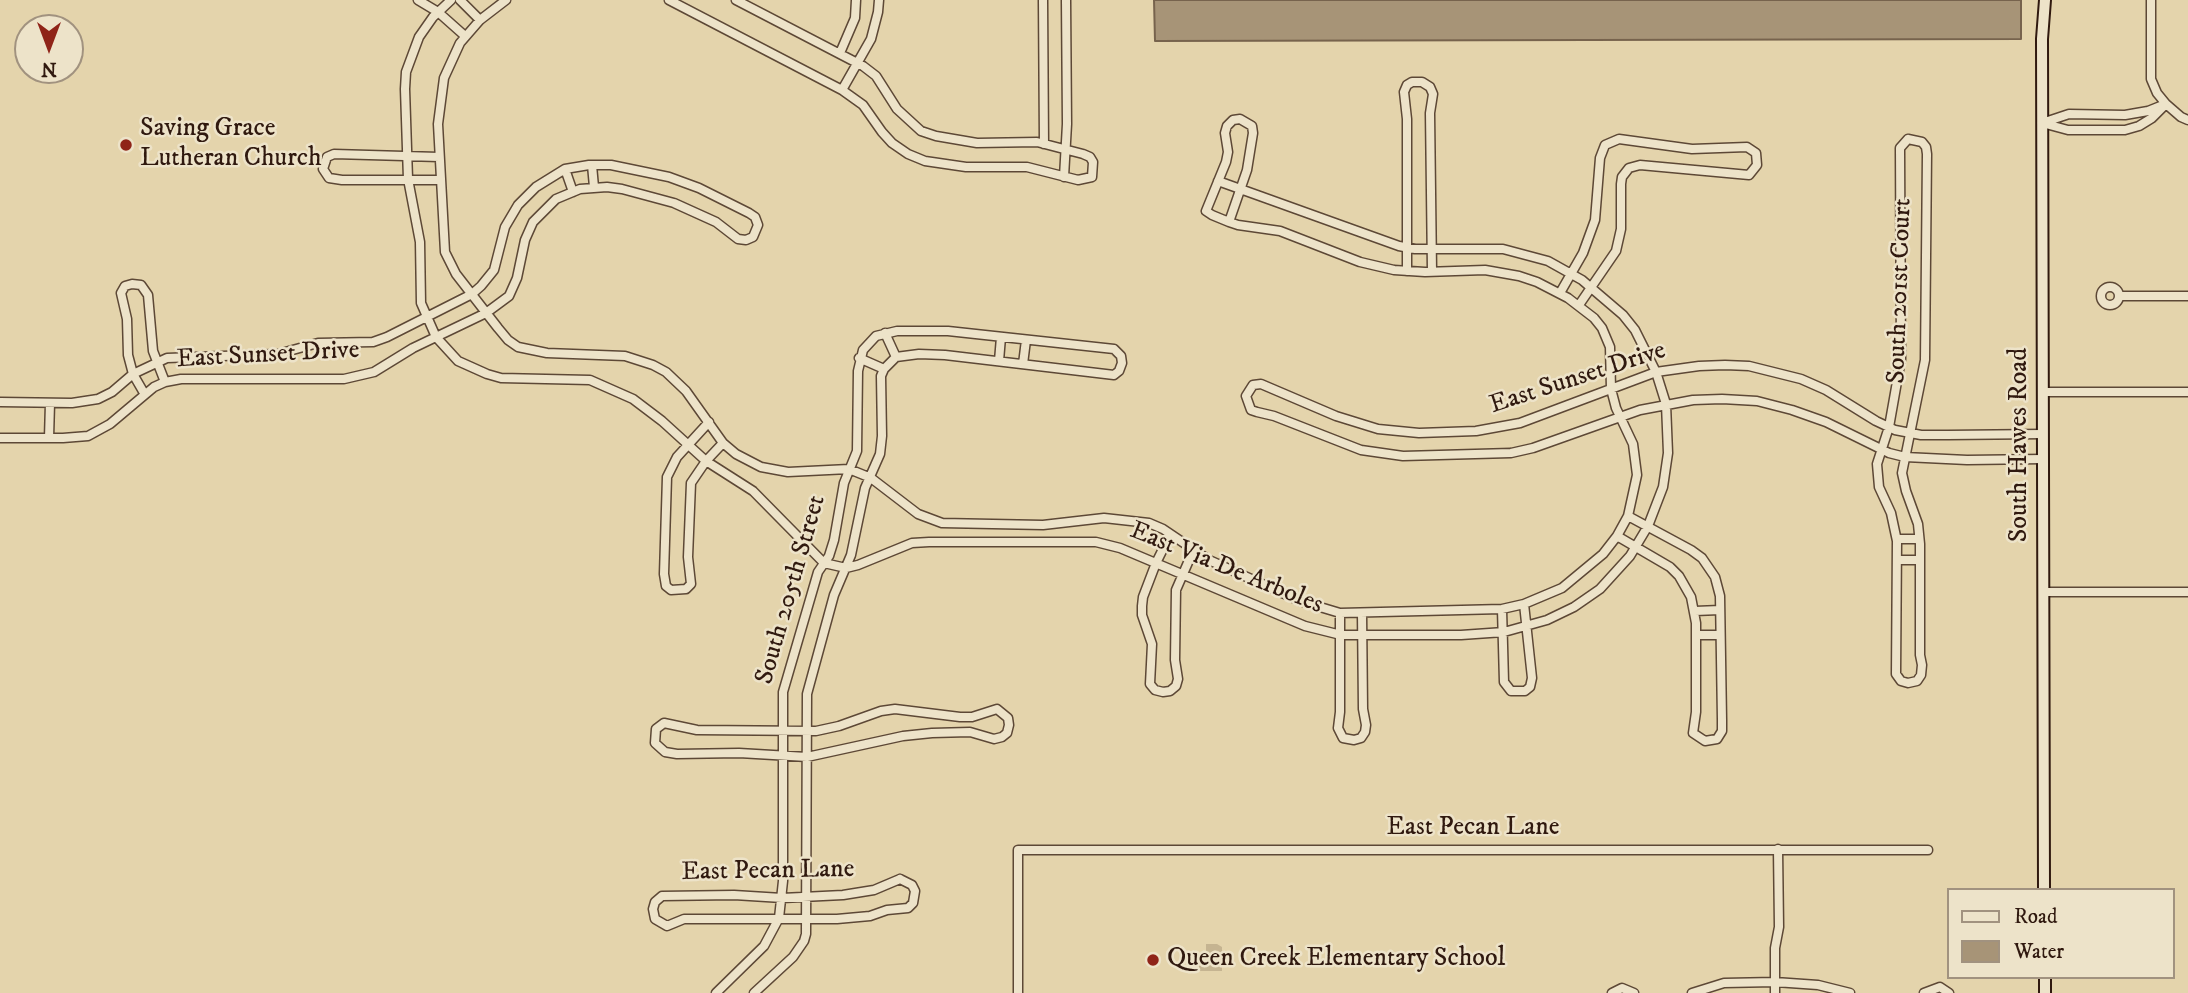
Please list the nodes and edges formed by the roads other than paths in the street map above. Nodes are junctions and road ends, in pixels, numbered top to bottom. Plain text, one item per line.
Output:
1 (418, 0) edge
2 (452, 0) edge
3 (460, 0) edge
4 (506, 0) edge
5 (669, 0) edge
6 (736, 0) edge
7 (856, 0) edge
8 (879, 0) edge
9 (1043, 0) edge
10 (1066, 0) edge
11 (2045, 0) edge
12 (2151, 0) edge
13 (684, 4) edge
14 (438, 12) junction
15 (480, 20) junction
16 (465, 36) junction
17 (840, 53) junction
18 (858, 64) junction
19 (842, 90) junction
20 (2166, 104) junction
21 (2116, 115) junction
22 (2188, 120) edge
23 (2042, 123) junction
24 (2116, 130) junction
25 (1044, 144) junction
26 (1065, 150) junction
27 (407, 157) junction
28 (439, 157) junction
29 (592, 165) junction
30 (565, 169) junction
31 (1063, 177) junction
32 (408, 179) junction
33 (440, 180) junction
34 (1218, 181) junction
35 (594, 187) junction
36 (1240, 189) junction
37 (573, 192) junction
38 (1229, 222) junction
39 (1407, 248) junction
40 (1432, 249) junction
41 (1407, 271) junction
42 (1432, 271) junction
43 (1572, 273) junction
44 (1591, 286) junction
45 (1560, 293) junction
46 (472, 294) junction
47 (2119, 296) dead end
48 (2188, 296) edge
49 (1579, 306) junction
50 (486, 313) junction
51 (428, 321) junction
52 (885, 333) junction
53 (436, 337) junction
54 (1001, 337) junction
55 (1026, 340) junction
56 (896, 357) junction
57 (859, 358) junction
58 (999, 361) junction
59 (157, 362) junction
60 (1023, 364) junction
61 (884, 369) junction
62 (1656, 372) junction
63 (133, 374) junction
64 (165, 382) junction
65 (1611, 389) junction
66 (2188, 391) edge
67 (2043, 392) junction
68 (144, 393) junction
69 (0, 402) edge
70 (50, 403) junction
71 (1666, 404) junction
72 (1620, 416) junction
73 (709, 422) junction
74 (1889, 427) junction
75 (1911, 434) junction
76 (2043, 434) junction
77 (49, 438) junction
78 (0, 439) edge
79 (723, 443) junction
80 (687, 444) junction
81 (1881, 449) junction
82 (1905, 457) junction
83 (2043, 458) junction
84 (706, 461) junction
85 (849, 469) junction
86 (871, 478) junction
87 (1628, 516) junction
88 (1648, 526) junction
89 (1170, 535) junction
90 (1617, 536) junction
91 (1897, 539) junction
92 (1919, 539) junction
93 (1637, 546) junction
94 (1193, 551) junction
95 (1897, 560) junction
96 (1920, 560) junction
97 (824, 563) junction
98 (1156, 563) junction
99 (846, 568) junction
100 (1182, 573) junction
101 (2044, 592) junction
102 (2188, 592) edge
103 (1524, 604) junction
104 (1502, 609) junction
105 (1720, 610) junction
106 (1695, 611) junction
107 (1340, 613) junction
108 (1362, 613) junction
109 (1528, 626) junction
110 (1504, 632) junction
111 (1340, 635) junction
112 (1362, 635) junction
113 (1696, 635) junction
114 (1720, 635) junction
115 (782, 730) junction
116 (806, 730) junction
117 (783, 756) junction
118 (807, 757) junction
119 (1778, 849) junction
120 (1928, 850) dead end
121 (2044, 888) edge
122 (807, 896) junction
123 (782, 898) junction
124 (779, 918) junction
125 (807, 919) junction
126 (1775, 982) junction
127 (1820, 989) edge
128 (716, 993) edge
129 (754, 993) edge
130 (1018, 993) edge
131 (1612, 993) edge
132 (1634, 993) edge
133 (1692, 993) edge
134 (1775, 993) edge
135 (1850, 993) edge
136 (1924, 993) edge
137 (1950, 993) edge

1 - 14 street
2 - 14 street
3 - 15 street
4 - 15 street
5 - 13 street
6 - 17 street
7 - 17 street
8 - 18 street
9 - 25 street
10 - 26 street
11 - 23 main road, South Hawes Road
12 - 20 street
13 - 19 street
14 - 16 street
14 - 27 street
15 - 16 street
16 - 28 street
17 - 18 street
18 - 19 street
18 - 25 street
19 - 31 street
20 - 21 street
20 - 22 street
20 - 24 street
21 - 23 street
21 - 24 street
23 - 24 street
23 - 67 main road, South Hawes Road
25 - 26 street
26 - 31 street
26 - 31 street
27 - 28 street
27 - 32 street
27 - 32 street
28 - 33 street, East Via De Arboles
29 - 30 street
29 - 35 street
29 - 35 street
30 - 37 street
30 - 46 street
32 - 33 street
32 - 51 street
33 - 46 street, East Via De Arboles
34 - 36 street, East Via De Arboles
34 - 36 street
34 - 38 street, East Via De Arboles
35 - 37 street
36 - 38 street
36 - 39 street, East Via De Arboles
37 - 50 street, East Sunset Drive
38 - 41 street, East Via De Arboles
39 - 40 street, East Via De Arboles
39 - 40 street
39 - 41 street
40 - 42 street
40 - 43 street, East Via De Arboles
41 - 42 street, East Via De Arboles
42 - 45 street, East Via De Arboles
43 - 44 street, East Via De Arboles
43 - 44 street
43 - 45 street
44 - 49 street
44 - 62 street, East Via De Arboles
45 - 49 street, East Via De Arboles
46 - 50 street, East Via De Arboles
46 - 51 street, East Sunset Drive
47 - 48 street
49 - 65 street, East Via De Arboles
50 - 53 street, East Sunset Drive
50 - 73 street, East Via De Arboles
51 - 53 street
51 - 59 street, East Sunset Drive
52 - 54 street
52 - 56 street
52 - 57 street
53 - 64 street, East Sunset Drive
53 - 80 street
54 - 55 street
54 - 58 street
55 - 60 street
55 - 60 street
56 - 58 street
56 - 61 street
57 - 61 street
57 - 85 street, South 205th Street
58 - 60 street
59 - 63 street, East Sunset Drive
59 - 63 street
59 - 64 street
61 - 86 street, South 205th Street
62 - 65 street, East Sunset Drive
62 - 71 street, East Via De Arboles
62 - 74 street, East Sunset Drive
63 - 68 street
63 - 70 street, East Sunset Drive
64 - 68 street, East Sunset Drive
65 - 72 street, East Via De Arboles
65 - 72 street, East Sunset Drive
66 - 67 street
67 - 76 main road, South Hawes Road
68 - 77 street, East Sunset Drive
69 - 70 street, East Sunset Drive
70 - 77 street
71 - 72 street, East Sunset Drive
71 - 81 street, East Sunset Drive
71 - 88 street, East Via De Arboles
72 - 87 street, East Via De Arboles
73 - 79 street, East Via De Arboles
73 - 80 street
74 - 75 street, East Sunset Drive
74 - 75 street, South 201st Court
74 - 81 street, South 201st Court
75 - 76 street, East Sunset Drive
75 - 82 street, South 201st Court
76 - 83 main road, South Hawes Road
77 - 78 street, East Sunset Drive
79 - 84 street
79 - 85 street, East Via De Arboles
80 - 84 street
80 - 84 street
81 - 82 street, East Sunset Drive
81 - 91 street, South 201st Court
82 - 83 street, East Sunset Drive
82 - 92 street, South 201st Court
83 - 101 main road, South Hawes Road
84 - 97 street
85 - 86 street, East Via De Arboles
85 - 97 street, South 205th Street
86 - 89 street, East Via De Arboles
86 - 99 street, South 205th Street
87 - 88 street
87 - 90 street, East Via De Arboles
88 - 93 street, East Via De Arboles
88 - 105 street
89 - 94 street, East Via De Arboles
89 - 98 street
90 - 93 street
90 - 103 street, East Via De Arboles
91 - 92 street
91 - 95 street, South 201st Court
92 - 96 street, South 201st Court
93 - 106 street
93 - 109 street, East Via De Arboles
94 - 100 street
94 - 107 street, East Via De Arboles
95 - 96 street
95 - 96 street, South 201st Court
97 - 99 street
97 - 115 street, South 205th Street
98 - 99 street, East Via De Arboles
98 - 100 street, East Via De Arboles
98 - 100 street
99 - 116 street, South 205th Street
100 - 111 street, East Via De Arboles
101 - 102 street
101 - 121 main road, South Hawes Road
103 - 104 street, East Via De Arboles
103 - 109 street
104 - 108 street, East Via De Arboles
104 - 110 street
105 - 106 street
105 - 114 street
106 - 113 street
107 - 108 street, East Via De Arboles
107 - 111 street
108 - 112 street
109 - 110 street, East Via De Arboles
109 - 110 street
110 - 112 street, East Via De Arboles
111 - 112 street, East Via De Arboles
111 - 112 street
113 - 114 street
113 - 114 street
115 - 116 street
115 - 117 street, South 205th Street
115 - 117 street
116 - 118 street, South 205th Street
116 - 118 street
117 - 118 street
117 - 123 street, South 205th Street
118 - 122 street, South 205th Street
119 - 120 street, East Pecan Lane
119 - 126 street
119 - 130 street, East Pecan Lane
122 - 123 street, East Pecan Lane
122 - 125 street, South 205th Street
122 - 125 street, East Pecan Lane
123 - 124 street, South 205th Street
123 - 124 street, East Pecan Lane
124 - 125 street, East Pecan Lane
124 - 128 street, South 205th Street
125 - 129 street, South 205th Street
126 - 127 street
126 - 133 street
126 - 134 street
127 - 135 street
131 - 132 street
136 - 137 street

